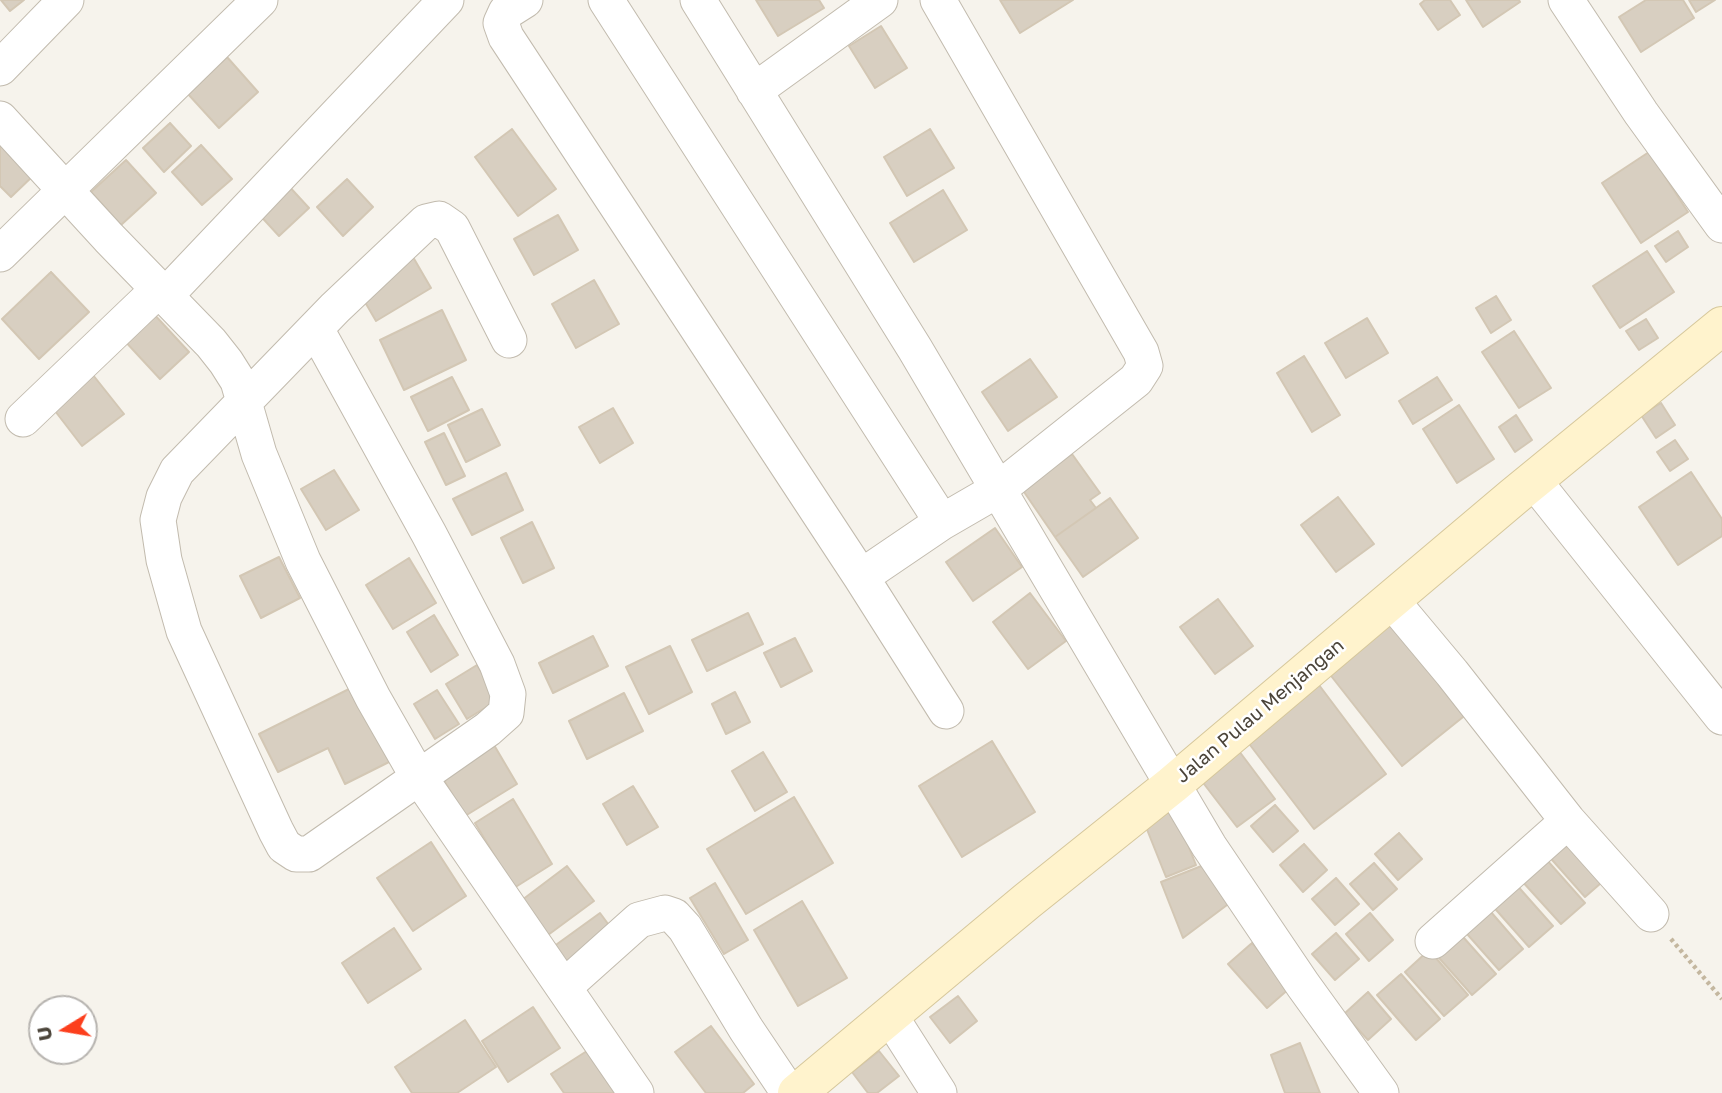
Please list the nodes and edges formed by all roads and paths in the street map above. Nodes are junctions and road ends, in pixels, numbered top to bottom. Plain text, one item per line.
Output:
1 (66, 0) edge
2 (260, 0) edge
3 (446, 0) edge
4 (525, 0) edge
5 (607, 0) edge
6 (698, 0) edge
7 (880, 0) edge
8 (938, 0) edge
9 (1566, 0) edge
10 (0, 68) edge
11 (754, 91) junction
12 (0, 119) edge
13 (65, 189) junction
14 (1722, 225) edge
15 (0, 254) edge
16 (162, 293) junction
17 (1722, 326) edge
18 (316, 329) junction
19 (509, 340) dead end
20 (244, 401) junction
21 (23, 419) dead end
22 (1534, 481) junction
23 (999, 489) junction
24 (942, 522) junction
25 (861, 577) junction
26 (1391, 600) junction
27 (946, 711) dead end
28 (1722, 717) edge
29 (419, 777) junction
30 (1172, 785) junction
31 (1568, 821) junction
32 (1651, 914) joint
33 (1433, 941) dead end
34 (564, 987) junction
35 (1722, 999) edge
36 (890, 1016) junction
37 (636, 1093) edge
38 (789, 1093) edge
39 (797, 1093) edge
40 (939, 1093) edge
41 (1381, 1093) edge

1 - 10 street
2 - 13 street
3 - 16 street
4 - 25 street
5 - 24 street
6 - 11 street
7 - 11 street
8 - 23 street
9 - 14 street
11 - 23 street
12 - 13 street
13 - 15 street
13 - 16 street
16 - 20 street
16 - 21 street
17 - 22 street, Jalan Pulau Menjangan
18 - 19 street
18 - 20 street
18 - 29 street
20 - 29 street
20 - 29 street
22 - 26 street, Jalan Pulau Menjangan
22 - 28 street
23 - 24 street
23 - 30 street
24 - 25 street
25 - 27 street
26 - 30 street, Jalan Pulau Menjangan
26 - 31 street
29 - 34 street
30 - 36 street, Jalan Pulau Menjangan
30 - 41 street
31 - 32 street
31 - 33 street
32 - 35 path
34 - 37 street
34 - 38 street
36 - 39 street, Jalan Pulau Menjangan
36 - 40 street

